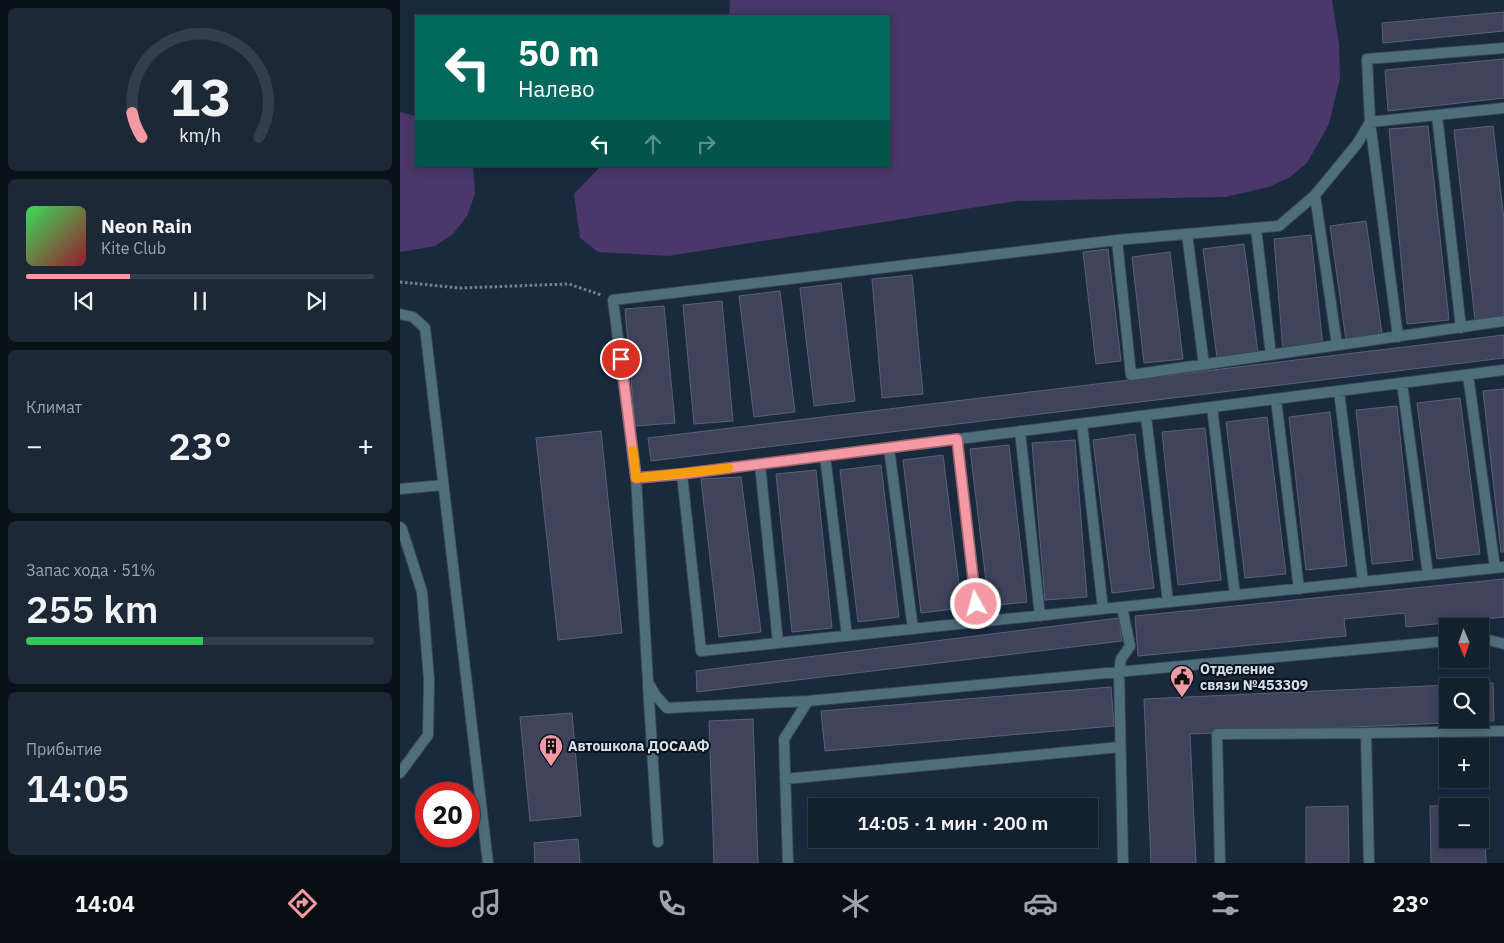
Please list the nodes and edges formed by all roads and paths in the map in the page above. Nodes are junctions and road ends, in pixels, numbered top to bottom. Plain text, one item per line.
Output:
1 (1504, 48) edge
2 (1504, 111) edge
3 (1437, 115) junction
4 (1370, 122) junction
5 (1315, 196) junction
6 (1256, 228) junction
7 (1187, 234) junction
8 (1117, 240) junction
9 (400, 282) edge
10 (613, 300) junction
11 (400, 314) edge
12 (1504, 321) edge
13 (1461, 328) junction
14 (1398, 337) junction
15 (1337, 346) junction
16 (1271, 355) junction
17 (1204, 364) junction
18 (1504, 370) edge
19 (1468, 375) junction
20 (1402, 383) junction
21 (1339, 391) junction
22 (1276, 399) junction
23 (1212, 407) junction
24 (1146, 416) junction
25 (1082, 424) junction
26 (1020, 431) junction
27 (957, 439) junction
28 (889, 448) junction
29 (825, 456) junction
30 (760, 464) junction
31 (682, 474) junction
32 (636, 478) junction
33 (443, 485) junction
34 (400, 489) edge
35 (400, 527) edge
36 (1499, 568) edge
37 (1428, 575) junction
38 (1364, 582) junction
39 (1299, 588) junction
40 (1235, 595) junction
41 (1168, 602) junction
42 (1122, 607) junction
43 (1103, 609) junction
44 (1040, 616) junction
45 (978, 622) junction
46 (913, 629) junction
47 (847, 636) junction
48 (1489, 640) edge
49 (1439, 642) edge
50 (778, 643) junction
51 (1504, 644) edge
52 (1119, 672) junction
53 (648, 682) junction
54 (808, 701) junction
55 (1504, 731) edge
56 (1366, 733) junction
57 (1120, 746) junction
58 (400, 773) edge
59 (785, 779) junction
60 (658, 842) dead end
61 (488, 863) edge
62 (788, 863) edge
63 (1123, 863) edge
64 (1220, 863) edge
65 (1369, 863) edge

1 - 4 lane
2 - 3 lane
3 - 4 lane
3 - 13 lane
4 - 5 lane
4 - 14 lane
5 - 6 lane
5 - 15 lane
6 - 7 lane
6 - 16 lane
7 - 8 lane
7 - 17 lane
8 - 10 lane
8 - 17 lane
9 - 10 path
10 - 32 lane
11 - 33 lane
12 - 13 lane
13 - 14 lane
14 - 15 lane
15 - 16 lane
16 - 17 lane
18 - 19 lane
19 - 20 lane
19 - 36 lane
20 - 21 lane
20 - 37 lane
21 - 22 lane
21 - 38 lane
22 - 23 lane
22 - 39 lane
23 - 24 lane
23 - 40 lane
24 - 25 lane
24 - 41 lane
25 - 26 lane
25 - 43 lane
26 - 27 lane
26 - 44 lane
27 - 28 lane
27 - 45 lane
28 - 29 lane
28 - 46 lane
29 - 30 lane
29 - 47 lane
30 - 31 lane
30 - 50 lane
31 - 32 lane
31 - 50 lane
32 - 53 lane
33 - 34 lane
33 - 61 lane
35 - 58 lane
36 - 37 lane
37 - 38 lane
38 - 39 lane
39 - 40 lane
40 - 41 lane
41 - 42 lane
42 - 43 lane
42 - 52 lane
43 - 44 lane
44 - 45 lane
45 - 46 lane
46 - 47 lane
47 - 50 lane
48 - 51 lane
49 - 52 lane
52 - 54 lane
52 - 57 lane
53 - 54 lane
53 - 60 lane
54 - 59 lane
55 - 56 lane
56 - 64 lane
56 - 65 lane
57 - 59 lane
57 - 63 lane
59 - 62 lane

